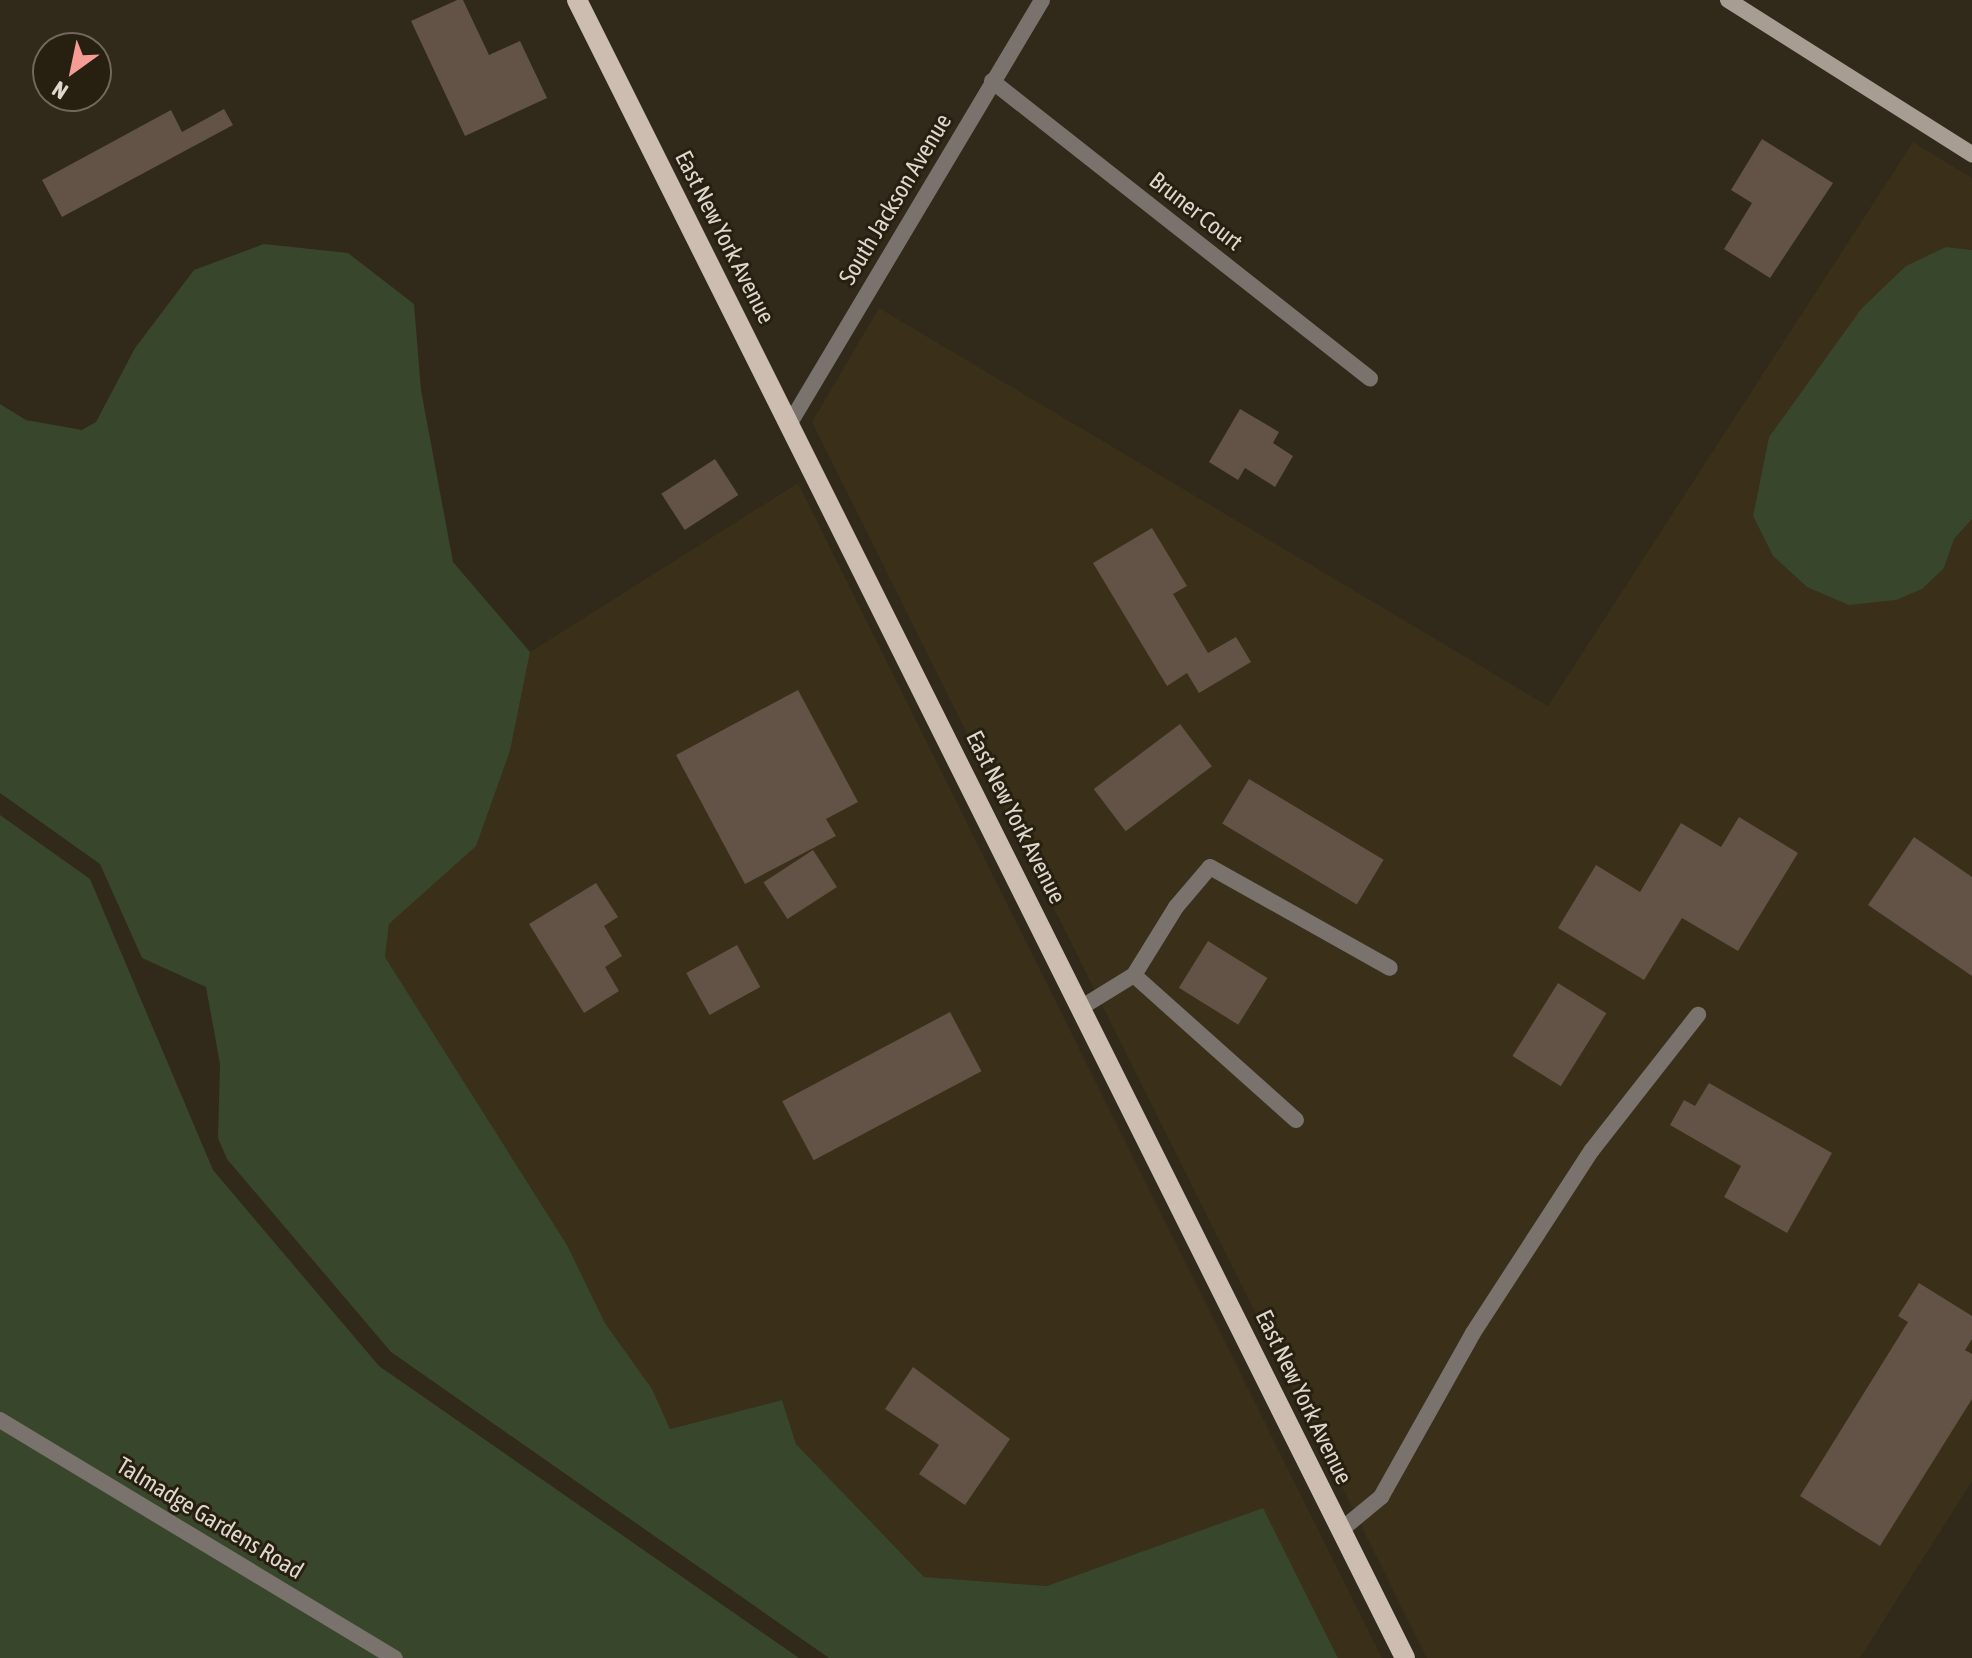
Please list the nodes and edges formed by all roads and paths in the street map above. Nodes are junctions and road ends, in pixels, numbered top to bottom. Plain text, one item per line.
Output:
1 (577, 0) edge
2 (1042, 0) edge
3 (1728, 0) edge
4 (992, 81) junction
5 (1972, 154) edge
6 (1370, 378) dead end
7 (790, 423) junction
8 (1390, 968) dead end
9 (1134, 975) junction
10 (1082, 1007) junction
11 (1698, 1015) dead end
12 (1296, 1120) dead end
13 (0, 1420) edge
14 (1341, 1530) junction
15 (395, 1658) edge
16 (1405, 1658) edge

1 - 7 main road, East New York Avenue
2 - 4 street, South Jackson Avenue
3 - 5 street
4 - 6 street, Bruner Court
4 - 7 street, South Jackson Avenue
7 - 10 main road, East New York Avenue
8 - 9 street
9 - 10 street
9 - 12 street
10 - 14 main road, East New York Avenue
11 - 14 street
13 - 15 street, Talmadge Gardens Road
14 - 16 main road, East New York Avenue

